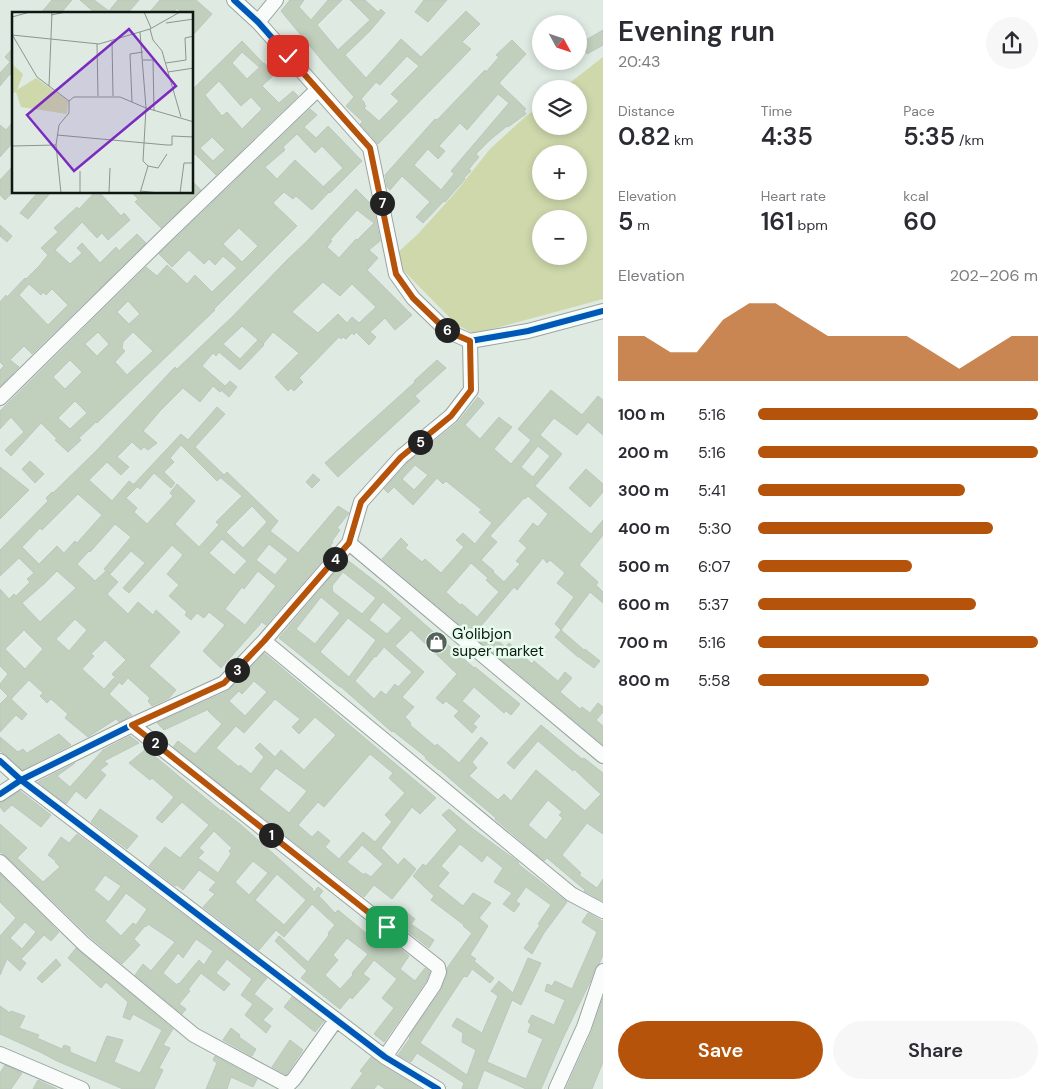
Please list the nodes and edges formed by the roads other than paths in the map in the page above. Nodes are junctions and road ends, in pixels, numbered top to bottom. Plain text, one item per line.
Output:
1 (234, 0) edge
2 (276, 0) edge
3 (258, 22) junction
4 (318, 89) junction
5 (603, 311) edge
6 (470, 341) junction
7 (0, 398) edge
8 (349, 543) junction
9 (264, 641) junction
10 (132, 725) junction
11 (603, 756) edge
12 (0, 761) edge
13 (21, 780) junction
14 (0, 794) edge
15 (0, 862) edge
16 (603, 911) edge
17 (603, 971) edge
18 (336, 1020) junction
19 (0, 1054) edge
20 (385, 1057) junction
21 (82, 1089) edge
22 (438, 1089) edge
23 (556, 1089) edge

1 - 3 street
2 - 3 street
3 - 4 street
4 - 6 street
4 - 7 street
5 - 6 street
6 - 8 street
8 - 9 street
8 - 11 street
9 - 10 street
9 - 16 street
10 - 13 street
10 - 20 street
12 - 13 street
13 - 14 street
13 - 18 street
15 - 18 street
17 - 23 street
18 - 20 street
19 - 21 street
20 - 22 street

